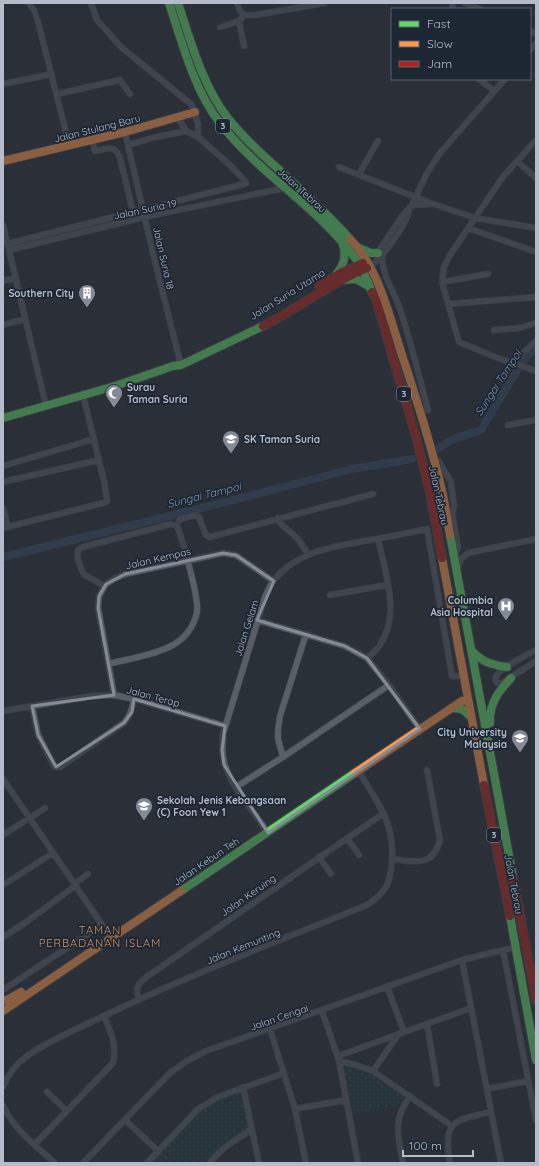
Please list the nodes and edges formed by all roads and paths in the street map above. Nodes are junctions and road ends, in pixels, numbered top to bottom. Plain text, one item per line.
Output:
1 (29, 3) edge
2 (91, 3) edge
3 (169, 3) edge
4 (178, 3) edge
5 (237, 3) edge
6 (324, 3) edge
7 (465, 3) edge
8 (303, 5) edge
9 (478, 8) edge
10 (244, 15) junction
11 (238, 20) junction
12 (220, 27) dead end
13 (244, 46) dead end
14 (52, 74) junction
15 (480, 80) edge
16 (504, 80) edge
17 (3, 84) edge
18 (494, 91) junction
19 (57, 94) junction
20 (130, 94) dead end
21 (195, 112) junction
22 (178, 117) junction
23 (186, 131) junction
24 (125, 132) junction
25 (198, 137) junction
26 (92, 139) junction
27 (536, 140) edge
28 (378, 141) dead end
29 (69, 144) junction
30 (128, 145) junction
31 (3, 161) edge
32 (517, 161) junction
33 (339, 167) dead end
34 (359, 174) junction
35 (536, 178) edge
36 (138, 186) junction
37 (128, 188) junction
38 (285, 188) junction
39 (416, 197) junction
40 (433, 204) junction
41 (410, 208) junction
42 (144, 210) junction
43 (133, 212) junction
44 (145, 217) junction
45 (475, 218) junction
46 (3, 225) edge
47 (468, 228) junction
48 (536, 228) edge
49 (341, 241) junction
50 (7, 244) junction
51 (359, 248) junction
52 (9, 250) junction
53 (536, 252) edge
54 (380, 254) junction
55 (365, 265) junction
56 (488, 274) dead end
57 (16, 278) junction
58 (337, 278) junction
59 (3, 281) edge
60 (442, 282) junction
61 (370, 287) junction
62 (381, 292) junction
63 (536, 297) edge
64 (397, 300) junction
65 (448, 304) junction
66 (25, 319) junction
67 (536, 323) edge
68 (3, 325) edge
69 (494, 330) dead end
70 (536, 341) edge
71 (410, 342) junction
72 (399, 345) junction
73 (511, 363) junction
74 (178, 364) junction
75 (536, 371) edge
76 (502, 381) dead end
77 (421, 382) junction
78 (412, 385) junction
79 (83, 395) junction
80 (46, 406) junction
81 (428, 410) dead end
82 (3, 418) edge
83 (536, 420) edge
84 (508, 426) dead end
85 (94, 439) junction
86 (431, 454) junction
87 (99, 460) junction
88 (3, 466) edge
89 (3, 482) edge
90 (373, 494) dead end
91 (3, 508) edge
92 (278, 518) junction
93 (179, 521) dead end
94 (6, 527) edge
95 (378, 539) junction
96 (536, 539) edge
97 (458, 546) junction
98 (468, 553) junction
99 (308, 554) junction
100 (454, 557) junction
101 (187, 561) junction
102 (457, 572) junction
103 (274, 581) junction
104 (387, 585) junction
105 (104, 587) junction
106 (330, 595) dead end
107 (465, 616) junction
108 (257, 620) junction
109 (306, 634) junction
110 (536, 650) edge
111 (472, 651) junction
112 (367, 658) junction
113 (536, 661) edge
114 (108, 664) junction
115 (507, 667) junction
116 (511, 678) junction
117 (464, 680) junction
118 (389, 685) junction
119 (114, 695) junction
120 (467, 697) junction
121 (134, 699) junction
122 (32, 706) junction
123 (452, 708) junction
124 (483, 710) junction
125 (3, 711) edge
126 (470, 716) junction
127 (225, 726) junction
128 (420, 729) junction
129 (284, 757) junction
130 (427, 770) dead end
131 (359, 772) junction
132 (4, 782) edge
133 (236, 787) junction
134 (498, 796) junction
135 (44, 808) dead end
136 (384, 813) junction
137 (29, 818) junction
138 (268, 832) junction
139 (3, 834) edge
140 (348, 838) junction
141 (53, 853) junction
142 (358, 855) dead end
143 (319, 857) junction
144 (392, 859) junction
145 (88, 874) dead end
146 (331, 874) dead end
147 (3, 885) edge
148 (74, 885) junction
149 (516, 893) junction
150 (102, 925) junction
151 (3, 937) edge
152 (111, 938) junction
153 (516, 947) junction
154 (503, 950) junction
155 (462, 960) junction
156 (536, 964) edge
157 (534, 979) edge
158 (522, 980) junction
159 (387, 986) junction
160 (535, 988) edge
161 (524, 989) junction
162 (3, 990) edge
163 (34, 990) junction
164 (3, 1000) edge
165 (139, 1000) junction
166 (536, 1000) edge
167 (471, 1008) junction
168 (3, 1011) edge
169 (322, 1011) junction
170 (104, 1016) junction
171 (427, 1024) junction
172 (270, 1029) junction
173 (404, 1032) junction
174 (398, 1035) junction
175 (533, 1045) junction
176 (522, 1047) junction
177 (339, 1059) junction
178 (536, 1060) edge
179 (373, 1071) junction
180 (284, 1073) junction
181 (528, 1081) junction
182 (438, 1084) dead end
183 (3, 1087) edge
184 (243, 1087) junction
185 (487, 1089) junction
186 (47, 1092) dead end
187 (410, 1096) junction
188 (346, 1100) junction
189 (3, 1105) edge
190 (295, 1109) junction
191 (67, 1111) junction
192 (491, 1112) junction
193 (125, 1120) junction
194 (536, 1120) edge
195 (452, 1126) junction
196 (252, 1129) junction
197 (35, 1144) junction
198 (158, 1151) junction
199 (55, 1163) edge
200 (83, 1163) edge
201 (147, 1163) edge
202 (210, 1163) edge
203 (259, 1163) edge
204 (306, 1163) edge
205 (358, 1163) edge
206 (403, 1163) edge
207 (450, 1163) edge
208 (501, 1163) edge

1 - 14 street
2 - 21 street
3 - 38 main road, Jalan Tebrau / 3
4 - 51 main road, Jalan Tebrau / 3
5 - 10 street
6 - 8 street
7 - 9 street
8 - 10 street
10 - 11 street
11 - 12 street
11 - 13 street
14 - 17 street
14 - 19 street
15 - 18 street
16 - 18 street
18 - 39 street
19 - 20 street
19 - 29 street
21 - 22 main road, Jalan Stulang Baru
21 - 25 street
22 - 23 street
22 - 24 main road, Jalan Stulang Baru
23 - 25 street
23 - 30 street
24 - 26 main road, Jalan Stulang Baru
24 - 30 street, Jalan Suria 18
25 - 42 street
26 - 29 main road, Jalan Stulang Baru
26 - 37 street
27 - 32 street
28 - 34 street
29 - 31 main road, Jalan Stulang Baru
30 - 36 street, Jalan Suria 18
32 - 35 street
32 - 45 street
33 - 34 street
34 - 39 street
36 - 37 street
36 - 42 street, Jalan Suria 18
37 - 43 street
38 - 44 street, Jalan Suria 19
38 - 49 main road, Jalan Tebrau / 3
39 - 40 street
39 - 41 street
40 - 41 street
40 - 45 street
41 - 54 street
42 - 43 street
42 - 44 street, Jalan Suria 18
43 - 50 street
44 - 52 street, Jalan Suria 19
44 - 74 street, Jalan Suria 18
45 - 47 street
45 - 48 street
46 - 50 street
47 - 53 street
47 - 60 street
49 - 55 main road, Jalan Tebrau / 3
49 - 58 main road
50 - 52 street
51 - 54 main road
51 - 55 main road, Jalan Tebrau / 3
52 - 57 street
54 - 55 street
54 - 64 street
55 - 58 main road, Jalan Suria Utama
55 - 61 main road, Jalan Tebrau / 3
55 - 62 main road, Jalan Tebrau / 3
56 - 60 street
57 - 59 street
57 - 66 street
58 - 61 main road
58 - 74 main road, Jalan Suria Utama
60 - 65 street
61 - 117 main road, Jalan Tebrau / 3
62 - 64 street
62 - 72 main road, Jalan Tebrau / 3
63 - 65 street
64 - 71 street
65 - 73 street
66 - 68 street
66 - 80 street
67 - 69 street
70 - 73 street
71 - 72 street
71 - 77 street
72 - 78 main road, Jalan Tebrau / 3
73 - 75 street
73 - 76 street
74 - 79 main road, Jalan Suria Utama
77 - 78 street
77 - 81 street
78 - 86 main road, Jalan Tebrau / 3
79 - 80 main road, Jalan Suria Utama
79 - 85 street
80 - 82 main road, Jalan Suria Utama
83 - 84 street
85 - 87 street
85 - 88 street
86 - 97 street
86 - 100 main road, Jalan Tebrau / 3
87 - 89 street
87 - 94 street
90 - 92 street
91 - 94 street
92 - 93 street
92 - 99 street
95 - 99 street, Jalan Gelam
95 - 104 street
95 - 117 street, Jalan Gelam
96 - 98 street
97 - 98 street
97 - 100 street
98 - 102 street
99 - 103 street, Jalan Gelam
100 - 102 main road, Jalan Tebrau / 3
101 - 103 street, Jalan Kempas
101 - 105 street, Jalan Kempas
101 - 105 street
101 - 114 street
102 - 107 main road, Jalan Tebrau / 3
103 - 108 street, Jalan Gelam
104 - 106 street
104 - 112 street
105 - 114 street
107 - 111 main road, Jalan Tebrau / 3
107 - 120 main road
108 - 109 street
108 - 127 street, Jalan Gelam
109 - 112 street
109 - 129 street
110 - 115 street
111 - 115 main road
111 - 124 main road, Jalan Tebrau / 3
112 - 118 street
113 - 116 street
114 - 119 street
115 - 116 street
116 - 134 main road
117 - 120 main road, Jalan Tebrau / 3
118 - 128 street
118 - 129 street
119 - 121 street, Jalan Terap
119 - 122 street, Jalan Terap
120 - 123 main road, Jalan Kebun Teh
120 - 124 main road
120 - 126 main road, Jalan Tebrau / 3
120 - 128 main road, Jalan Kebun Teh
121 - 122 street
121 - 127 street, Jalan Terap
122 - 125 street, Jalan Terap
123 - 126 main road
123 - 128 main road, Jalan Kebun Teh
124 - 134 main road, Jalan Tebrau / 3
126 - 153 main road, Jalan Tebrau / 3
127 - 133 street, Jalan Gelam
128 - 131 main road, Jalan Kebun Teh
129 - 133 street
130 - 144 street
131 - 136 street, Jalan Kemunting
131 - 138 main road, Jalan Kebun Teh
132 - 137 street
133 - 138 street, Jalan Gelam
134 - 149 main road, Jalan Tebrau / 3
135 - 137 street
136 - 140 street, Jalan Keruing
136 - 144 street, Jalan Kemunting
137 - 139 street
137 - 141 street
138 - 152 main road, Jalan Kebun Teh
140 - 142 street
140 - 143 street, Jalan Keruing
141 - 147 street
141 - 148 street
143 - 146 street
143 - 165 street, Jalan Keruing
144 - 165 street, Jalan Kemunting
145 - 148 street
148 - 150 street
148 - 151 street
149 - 156 main road
149 - 157 main road, Jalan Tebrau / 3
150 - 152 street
150 - 162 street
152 - 163 main road, Jalan Kebun Teh
153 - 154 street, Jalan Cengai
153 - 158 main road, Jalan Tebrau / 3
154 - 155 street, Jalan Cengai
154 - 176 street
155 - 159 street, Jalan Cengai
155 - 167 street
157 - 158 main road
157 - 160 main road, Jalan Tebrau / 3
158 - 161 main road, Jalan Tebrau / 3
159 - 169 street, Jalan Cengai
159 - 173 street
160 - 161 main road
160 - 166 main road, Jalan Tebrau / 3
161 - 175 main road, Jalan Tebrau / 3
163 - 164 main road
163 - 168 main road, Jalan Kebun Teh
165 - 170 street, Jalan Kemunting
167 - 171 street
167 - 185 street
169 - 172 street, Jalan Cengai
169 - 177 street
170 - 183 street, Jalan Kemunting
170 - 191 street
171 - 173 street
171 - 182 street
172 - 180 street
172 - 193 street, Jalan Cengai
173 - 174 street
174 - 177 street
174 - 179 street
175 - 176 street
175 - 178 main road, Jalan Tebrau / 3
176 - 181 street
177 - 179 street
177 - 188 street
179 - 187 street
180 - 184 street
180 - 190 street
181 - 185 street
181 - 194 street
184 - 196 street
184 - 198 street
185 - 192 street
186 - 191 street
187 - 195 street
187 - 206 street
188 - 190 street
188 - 205 street
189 - 197 street
190 - 204 street
191 - 197 street
192 - 195 street
192 - 208 street
193 - 198 street
193 - 200 street, Jalan Cengai
195 - 207 street
196 - 202 street
196 - 203 street
197 - 199 street
198 - 201 street

